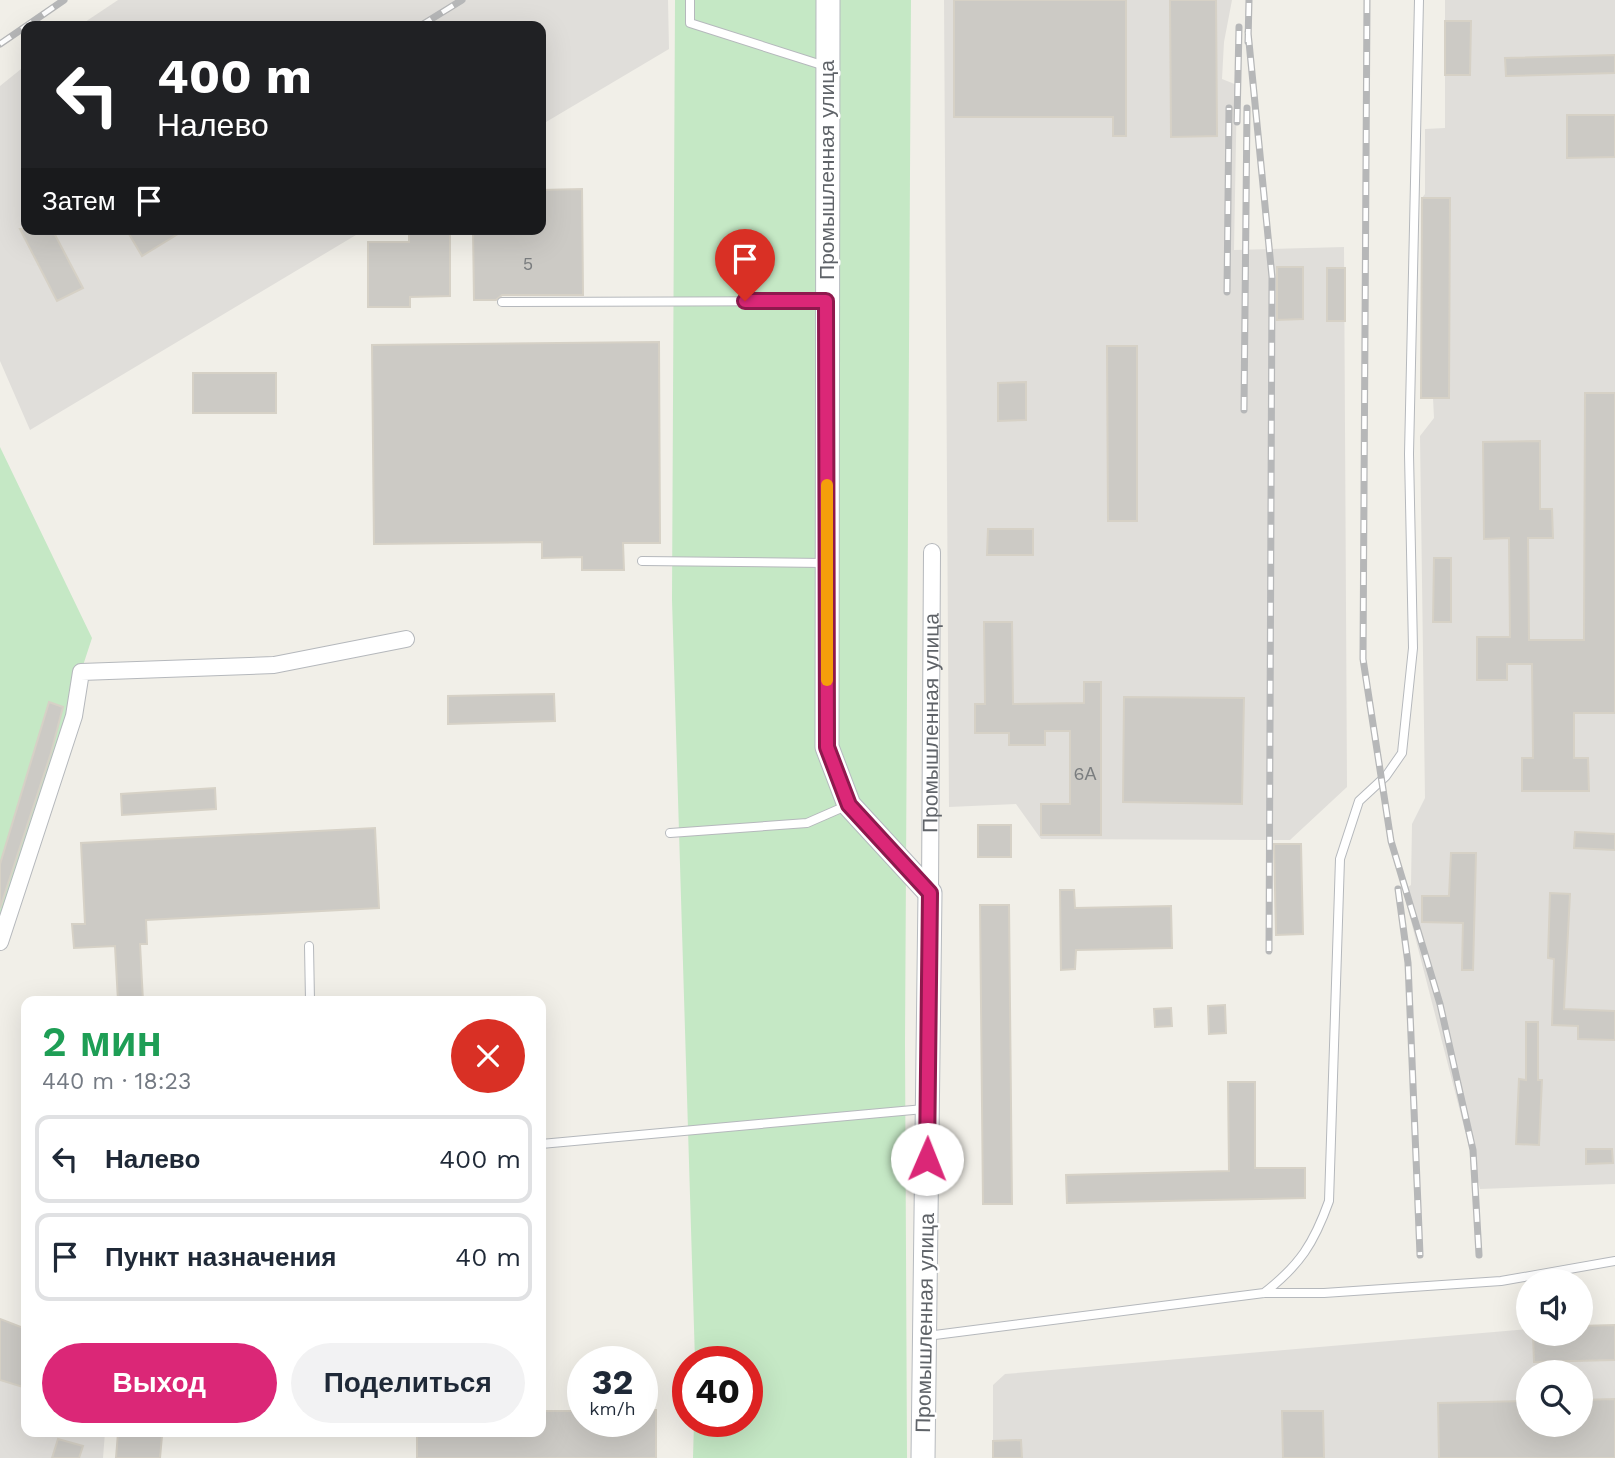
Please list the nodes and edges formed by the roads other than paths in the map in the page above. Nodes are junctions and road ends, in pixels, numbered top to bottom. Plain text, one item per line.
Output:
1 (690, 0) edge
2 (828, 0) edge
3 (1419, 0) edge
4 (828, 67) junction
5 (826, 301) junction
6 (502, 302) dead end
7 (932, 552) dead end
8 (642, 561) dead end
9 (827, 563) junction
10 (406, 639) dead end
11 (849, 805) junction
12 (670, 834) dead end
13 (930, 893) junction
14 (0, 942) edge
15 (309, 946) dead end
16 (310, 996) edge
17 (927, 1109) junction
18 (546, 1144) edge
19 (1615, 1261) edge
20 (1264, 1293) junction
21 (924, 1336) junction
22 (923, 1458) edge

1 - 4 lane
2 - 4 street, Промышленная улица
3 - 20 lane
4 - 5 street, Промышленная улица
5 - 6 lane
5 - 9 street, Промышленная улица
7 - 13 street, Промышленная улица
8 - 9 lane
9 - 11 street, Промышленная улица
10 - 14 street
11 - 12 lane
11 - 13 street, Промышленная улица
13 - 17 street, Промышленная улица
15 - 16 lane
17 - 18 lane
17 - 21 street, Промышленная улица
19 - 20 lane
20 - 21 lane
21 - 22 street, Промышленная улица

